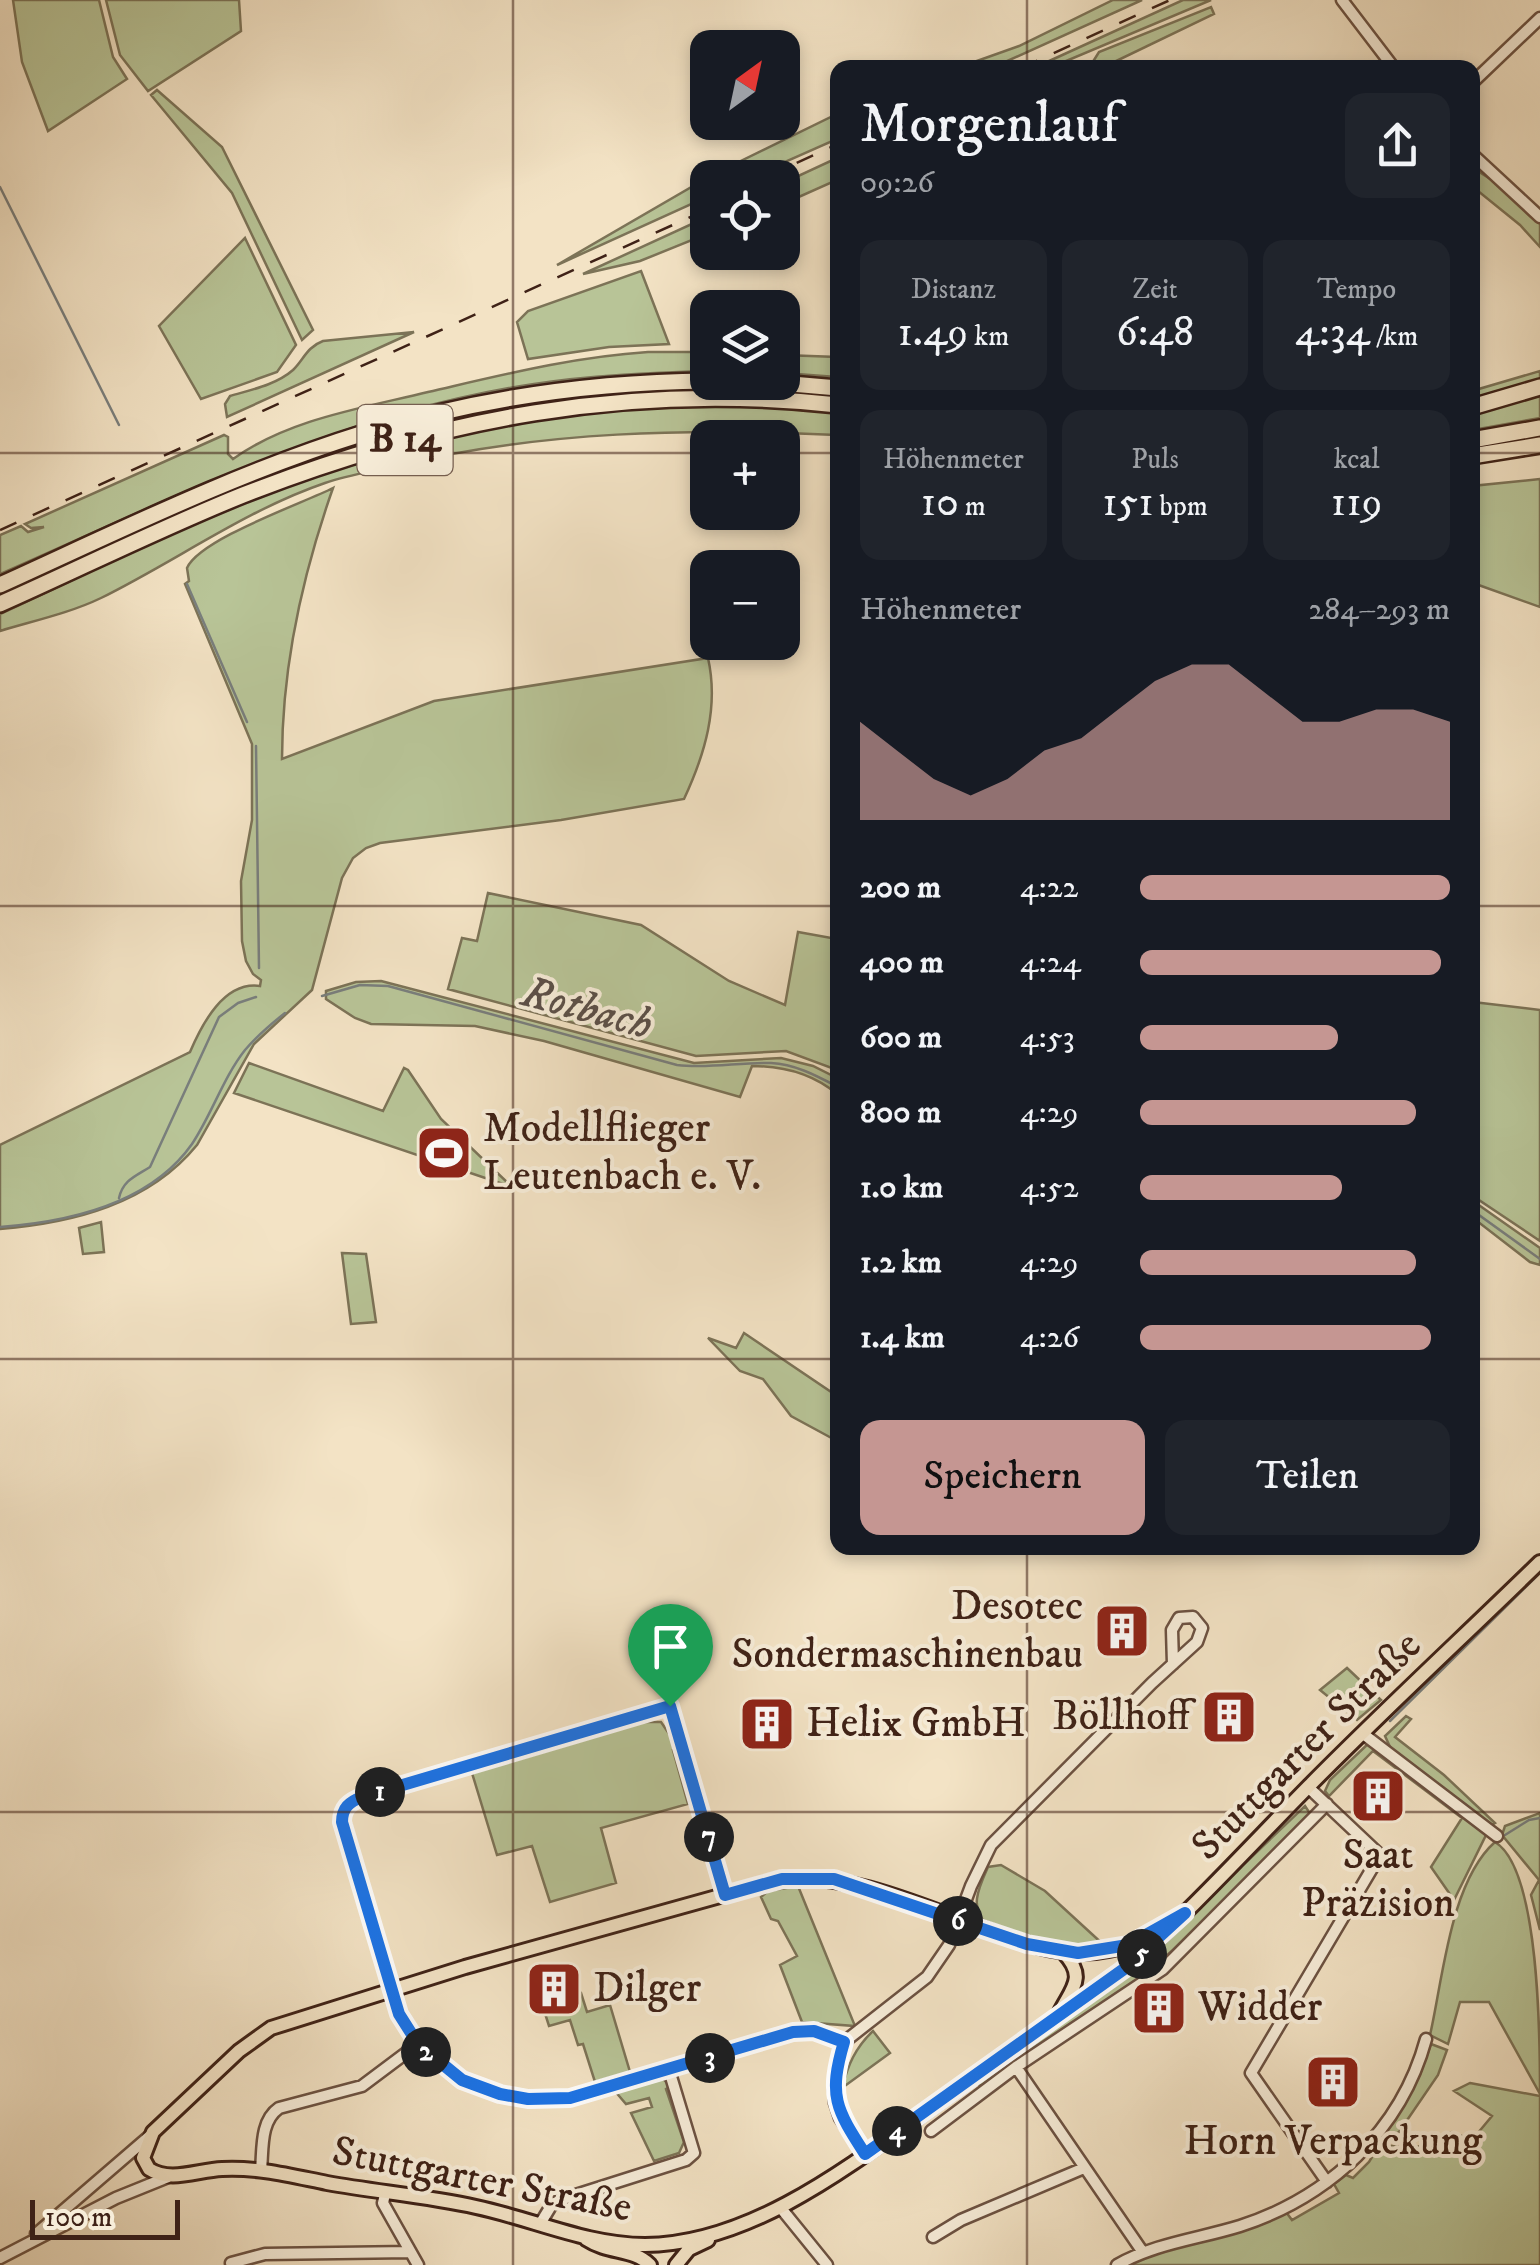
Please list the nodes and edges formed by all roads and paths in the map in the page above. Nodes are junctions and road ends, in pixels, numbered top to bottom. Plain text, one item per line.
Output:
1 (1342, 0) edge
2 (1538, 22) edge
3 (1388, 60) edge
4 (1480, 76) edge
5 (1480, 163) edge
6 (1540, 218) edge
7 (690, 382) edge
8 (800, 385) edge
9 (830, 387) edge
10 (1540, 387) edge
11 (830, 404) edge
12 (1480, 405) edge
13 (1540, 428) edge
14 (1480, 439) edge
15 (1540, 445) edge
16 (1480, 455) edge
17 (0, 585) edge
18 (0, 604) edge
19 (1540, 1562) edge
20 (1172, 1664) junction
21 (1362, 1733) junction
22 (1308, 1787) junction
23 (1327, 1804) junction
24 (1497, 1836) dead end
25 (725, 1895) junction
26 (1185, 1913) junction
27 (958, 1922) junction
28 (1064, 1952) junction
29 (390, 1990) junction
30 (1056, 2019) junction
31 (1426, 2039) dead end
32 (844, 2042) junction
33 (418, 2044) junction
34 (1016, 2067) junction
35 (669, 2070) junction
36 (931, 2131) dead end
37 (154, 2132) junction
38 (865, 2154) junction
39 (1084, 2168) junction
40 (261, 2170) junction
41 (168, 2177) junction
42 (1327, 2182) junction
43 (385, 2194) junction
44 (780, 2207) junction
45 (540, 2224) junction
46 (720, 2232) junction
47 (933, 2237) dead end
48 (584, 2238) junction
49 (20, 2247) junction
50 (1142, 2251) junction
51 (410, 2252) junction
52 (0, 2258) edge
53 (232, 2263) edge
54 (418, 2265) edge
55 (650, 2265) edge
56 (676, 2265) edge
57 (827, 2265) edge
58 (1116, 2265) edge

1 - 3 street
2 - 4 street
5 - 6 street
7 - 17 highway, B 14
8 - 9 highway
10 - 12 highway
11 - 18 highway, B 14
13 - 14 highway
15 - 16 highway
19 - 21 main road, Stuttgarter Straße
20 - 20 street
20 - 27 street
21 - 22 main road, Stuttgarter Straße
21 - 24 street
22 - 23 street
22 - 26 main road, Stuttgarter Straße
23 - 34 street
23 - 42 street
25 - 27 main road
25 - 29 main road
25 - 29 street
26 - 28 main road
26 - 30 main road, Stuttgarter Straße
27 - 28 main road
27 - 32 street
28 - 30 main road
29 - 33 street
29 - 37 main road
30 - 38 main road, Stuttgarter Straße
31 - 42 street
32 - 35 street
32 - 38 street
33 - 35 street
33 - 40 street
34 - 36 street
34 - 39 street
35 - 45 street
37 - 41 main road
37 - 49 street
38 - 44 main road, Stuttgarter Straße
39 - 47 street
39 - 50 street
40 - 41 main road, Stuttgarter Straße
40 - 43 main road, Stuttgarter Straße
41 - 49 street, Stuttgarter Straße
42 - 50 street
43 - 45 main road, Stuttgarter Straße
43 - 51 street
44 - 46 main road, Stuttgarter Straße
44 - 57 street
45 - 48 main road, Stuttgarter Straße
46 - 48 main road, Stuttgarter Straße
46 - 56 main road
48 - 55 main road
49 - 52 street
50 - 58 street
51 - 53 street
51 - 54 street

